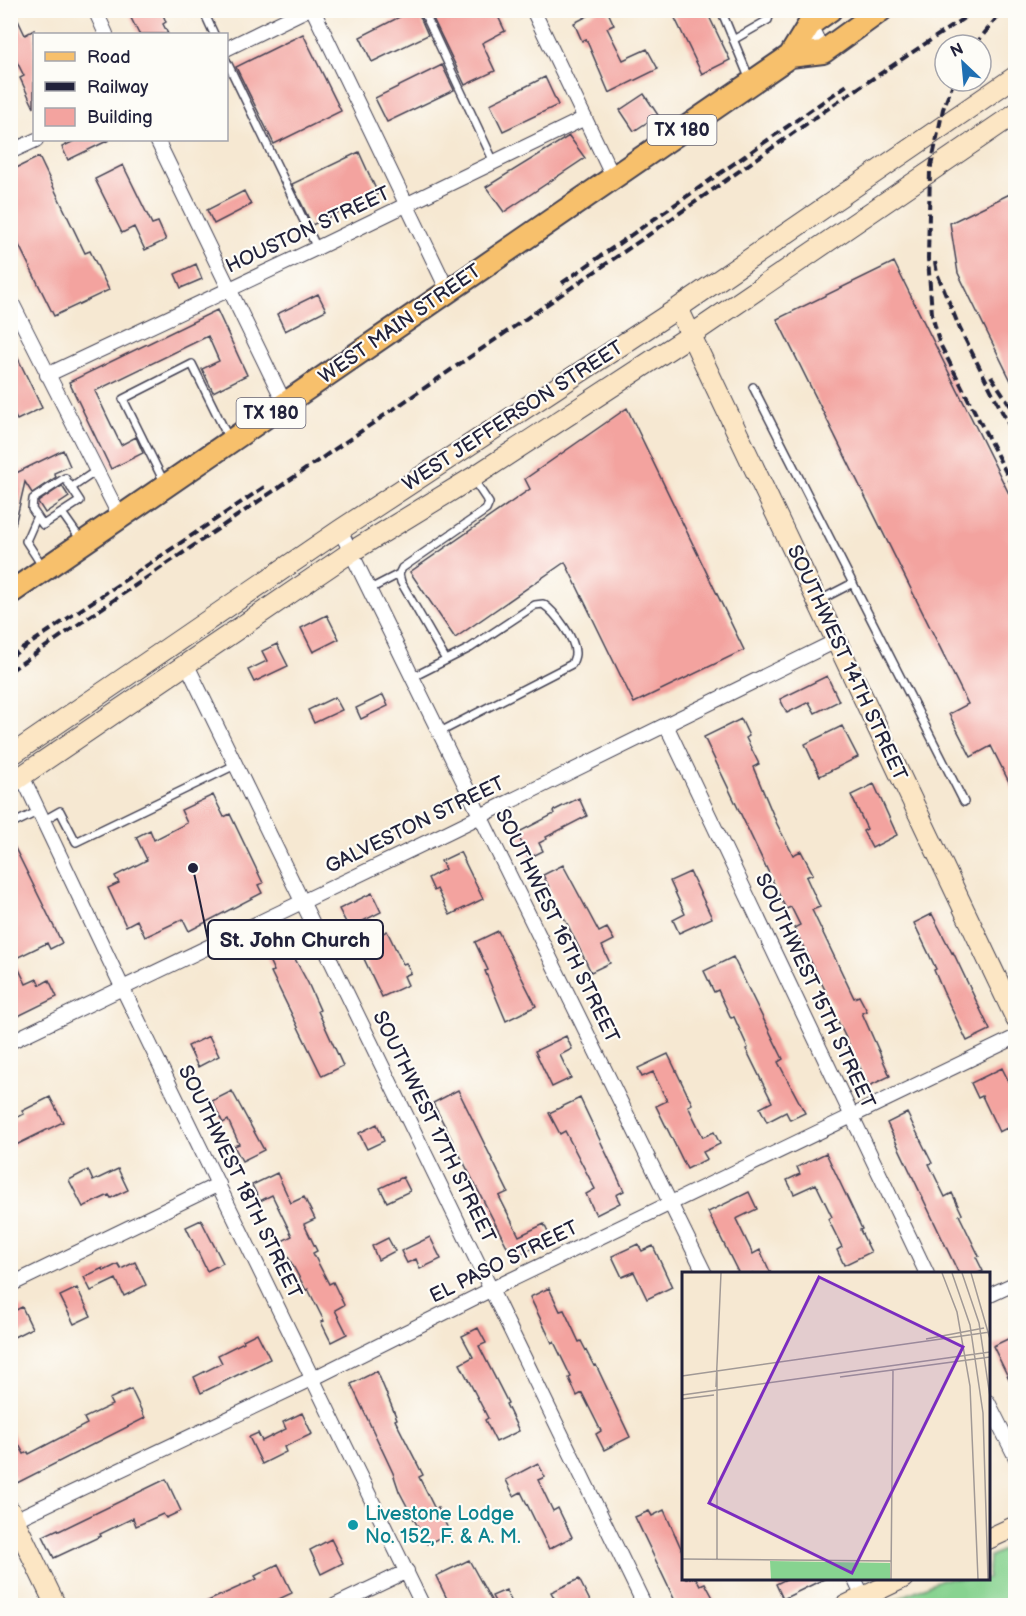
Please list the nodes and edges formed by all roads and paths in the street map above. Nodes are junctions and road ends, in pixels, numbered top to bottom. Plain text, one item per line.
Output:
1 (95, 10) edge
2 (203, 10) edge
3 (306, 10) edge
4 (313, 10) edge
5 (423, 10) edge
6 (533, 10) edge
7 (721, 10) edge
8 (771, 10) edge
9 (830, 10) edge
10 (881, 10) edge
11 (806, 18) edge
12 (106, 33) edge
13 (214, 33) edge
14 (733, 40) junction
15 (228, 48) edge
16 (823, 52) junction
17 (790, 56) junction
18 (228, 64) edge
19 (1016, 76) edge
20 (751, 82) junction
21 (1016, 113) edge
22 (585, 118) junction
23 (34, 141) edge
24 (157, 141) edge
25 (10, 152) edge
26 (494, 162) junction
27 (613, 177) junction
28 (407, 205) junction
29 (317, 248) junction
30 (230, 289) junction
31 (448, 291) junction
32 (11, 300) edge
33 (678, 308) junction
34 (692, 335) junction
35 (47, 375) junction
36 (753, 387) dead end
37 (285, 404) junction
38 (230, 441) junction
39 (96, 471) junction
40 (472, 478) junction
41 (166, 485) junction
42 (71, 488) junction
43 (62, 513) junction
44 (37, 516) junction
45 (120, 517) junction
46 (340, 530) junction
47 (83, 543) junction
48 (351, 552) junction
49 (44, 569) junction
50 (399, 574) junction
51 (853, 583) junction
52 (370, 589) junction
53 (10, 593) edge
54 (818, 602) junction
55 (836, 641) junction
56 (446, 660) junction
57 (187, 665) junction
58 (413, 676) junction
59 (666, 725) junction
60 (440, 732) junction
61 (10, 756) edge
62 (235, 765) junction
63 (16, 780) edge
64 (964, 802) dead end
65 (42, 815) junction
66 (482, 816) junction
67 (10, 825) edge
68 (301, 901) junction
69 (123, 989) junction
70 (1016, 1019) edge
71 (1016, 1037) edge
72 (10, 1042) edge
73 (853, 1115) junction
74 (219, 1184) junction
75 (670, 1203) junction
76 (704, 1272) edge
77 (926, 1272) edge
78 (1016, 1283) edge
79 (10, 1285) edge
80 (492, 1289) junction
81 (990, 1295) edge
82 (314, 1378) junction
83 (990, 1406) edge
84 (1016, 1458) edge
85 (12, 1518) edge
86 (1016, 1526) edge
87 (990, 1538) edge
88 (407, 1571) junction
89 (855, 1580) edge
90 (899, 1580) edge
91 (863, 1597) junction
92 (57, 1605) edge
93 (334, 1605) edge
94 (423, 1605) edge
95 (645, 1605) edge
96 (845, 1605) edge

1 - 12 street
2 - 13 lane
3 - 15 street
4 - 28 street
5 - 26 lane
6 - 22 street
7 - 14 lane
8 - 14 lane
9 - 11 main road, WEST MAIN STREET / TX 180
10 - 16 main road, WEST MAIN STREET / TX 180
11 - 16 street
11 - 17 main road, WEST MAIN STREET / TX 180
14 - 20 lane
16 - 17 main road, WEST MAIN STREET / TX 180
17 - 20 main road, WEST MAIN STREET / TX 180
18 - 29 lane
19 - 33 main road, WEST JEFFERSON STREET
20 - 27 main road, WEST MAIN STREET / TX 180
21 - 34 main road, WEST JEFFERSON STREET
22 - 26 street, HOUSTON STREET
22 - 27 street
23 - 25 street
24 - 30 street
26 - 28 street, HOUSTON STREET
27 - 31 main road, WEST MAIN STREET / TX 180
28 - 29 street, HOUSTON STREET
28 - 31 street
29 - 30 street, HOUSTON STREET
30 - 35 street, HOUSTON STREET
30 - 37 street
31 - 37 main road, WEST MAIN STREET / TX 180
32 - 35 street
33 - 34 main road, SOUTHWEST 14TH STREET
33 - 46 main road, WEST JEFFERSON STREET
34 - 40 main road, WEST JEFFERSON STREET
34 - 54 main road, SOUTHWEST 14TH STREET
35 - 39 street
36 - 51 lane
37 - 38 main road, WEST MAIN STREET / TX 180
38 - 41 main road, WEST MAIN STREET / TX 180
38 - 41 lane
39 - 42 lane
39 - 45 street
40 - 48 main road, WEST JEFFERSON STREET
40 - 50 lane
41 - 45 main road, WEST MAIN STREET / TX 180
42 - 43 lane
42 - 44 lane
43 - 44 lane
43 - 47 lane
44 - 49 lane
45 - 47 main road, WEST MAIN STREET / TX 180
46 - 48 street, SOUTHWEST 16TH STREET
46 - 61 main road, WEST JEFFERSON STREET
47 - 49 main road, WEST MAIN STREET / TX 180
48 - 52 street, SOUTHWEST 16TH STREET
48 - 57 main road, WEST JEFFERSON STREET
49 - 53 main road, WEST MAIN STREET / TX 180
50 - 52 lane
50 - 56 lane
51 - 54 lane
51 - 64 lane
52 - 58 street, SOUTHWEST 16TH STREET
54 - 55 main road, SOUTHWEST 14TH STREET
55 - 59 street, GALVESTON STREET
55 - 70 main road, SOUTHWEST 14TH STREET
56 - 58 lane
56 - 60 lane
57 - 62 street, SOUTHWEST 17TH STREET
57 - 63 main road, WEST JEFFERSON STREET
58 - 60 street, SOUTHWEST 16TH STREET
59 - 66 street, GALVESTON STREET
59 - 73 street, SOUTHWEST 15TH STREET
60 - 66 street, SOUTHWEST 16TH STREET
62 - 65 lane
62 - 68 street, SOUTHWEST 17TH STREET
63 - 65 street, SOUTHWEST 18TH STREET
65 - 67 lane
65 - 69 street, SOUTHWEST 18TH STREET
66 - 68 street, GALVESTON STREET
66 - 75 street, SOUTHWEST 16TH STREET
68 - 69 street, GALVESTON STREET
68 - 80 street, SOUTHWEST 17TH STREET
69 - 72 street, GALVESTON STREET
69 - 74 street, SOUTHWEST 18TH STREET
71 - 73 street, EL PASO STREET
73 - 75 street, EL PASO STREET
73 - 77 street, SOUTHWEST 15TH STREET
74 - 79 street
74 - 82 street, SOUTHWEST 18TH STREET
75 - 76 street, SOUTHWEST 16TH STREET
75 - 80 street, EL PASO STREET
78 - 81 street
80 - 82 street, EL PASO STREET
80 - 95 street, SOUTHWEST 17TH STREET
82 - 85 street, EL PASO STREET
82 - 88 street, SOUTHWEST 18TH STREET
83 - 84 street
85 - 92 main road
86 - 87 main road
88 - 93 street
88 - 94 street, SOUTHWEST 18TH STREET
89 - 91 street
90 - 91 main road
91 - 96 main road

